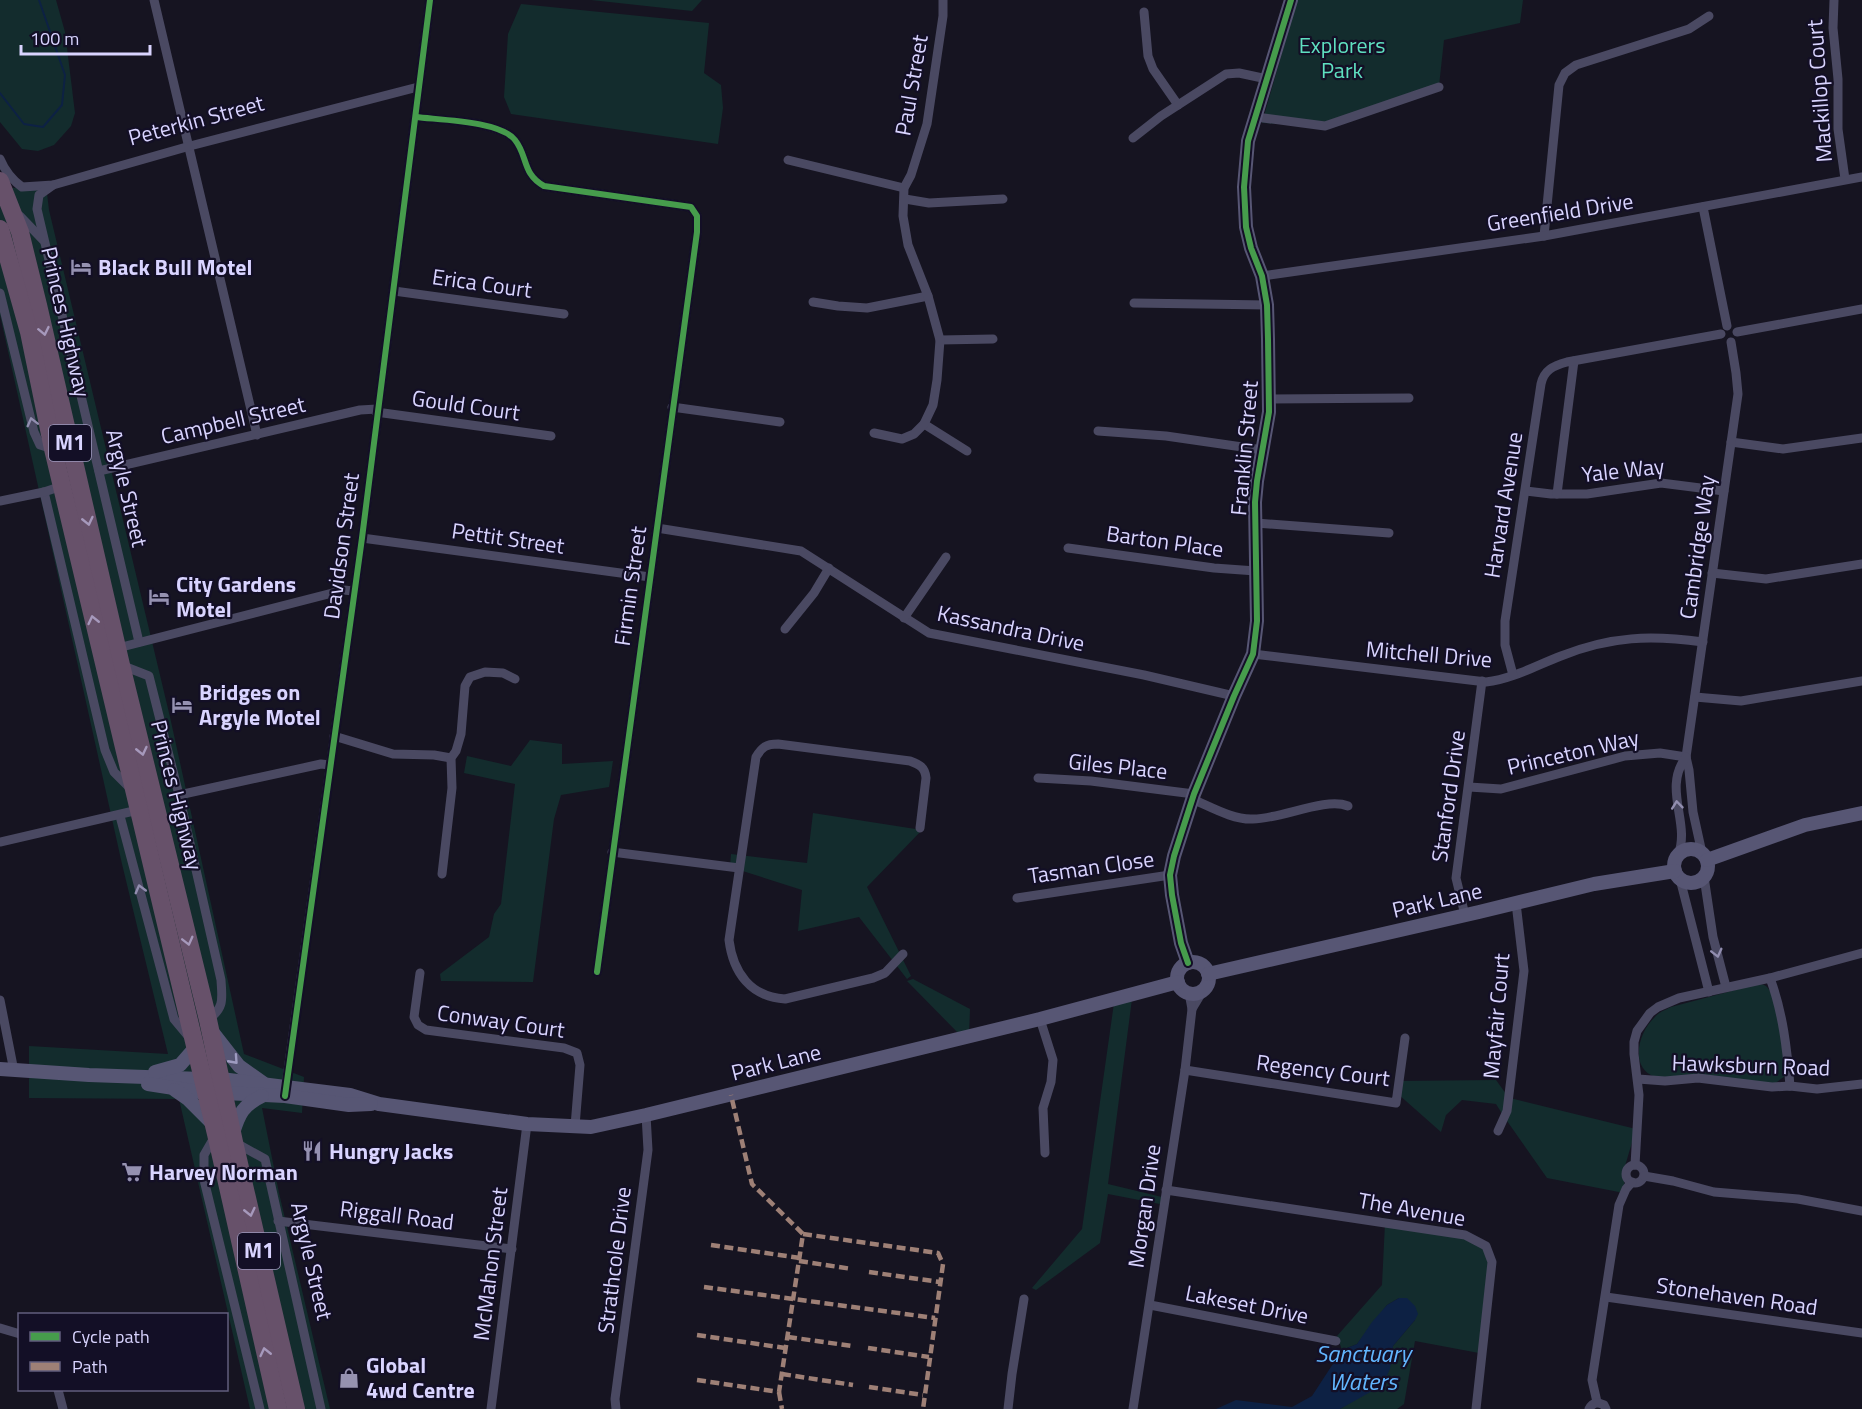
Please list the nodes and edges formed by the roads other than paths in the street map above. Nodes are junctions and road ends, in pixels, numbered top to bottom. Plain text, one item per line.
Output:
1 (154, 0) edge
2 (430, 0) edge
3 (943, 0) edge
4 (1291, 0) edge
5 (1834, 0) edge
6 (1144, 12) dead end
7 (1709, 15) dead end
8 (1267, 79) junction
9 (418, 87) junction
10 (1439, 87) dead end
11 (1178, 105) junction
12 (416, 117) junction
13 (1256, 117) junction
14 (1133, 138) dead end
15 (190, 146) junction
16 (0, 159) edge
17 (788, 160) dead end
18 (1862, 177) edge
19 (1845, 179) junction
20 (52, 185) junction
21 (904, 188) junction
22 (2, 190) edge
23 (905, 199) junction
24 (1003, 199) dead end
25 (1703, 207) junction
26 (0, 229) edge
27 (25, 230) junction
28 (1544, 236) junction
29 (43, 240) junction
30 (1262, 276) junction
31 (394, 291) junction
32 (0, 293) edge
33 (928, 296) junction
34 (813, 302) dead end
35 (1134, 303) dead end
36 (1267, 305) junction
37 (1862, 309) edge
38 (564, 314) dead end
39 (1727, 326) junction
40 (29, 332) junction
41 (1737, 332) junction
42 (1721, 334) junction
43 (993, 339) dead end
44 (940, 340) junction
45 (1731, 342) junction
46 (1574, 361) junction
47 (58, 392) junction
48 (1409, 398) dead end
49 (1269, 399) junction
50 (672, 407) junction
51 (376, 411) junction
52 (780, 422) dead end
53 (924, 424) junction
54 (1098, 431) dead end
55 (874, 433) dead end
56 (257, 435) junction
57 (551, 436) dead end
58 (1862, 438) edge
59 (1731, 442) junction
60 (57, 446) junction
61 (1263, 450) junction
62 (967, 451) dead end
63 (99, 471) junction
64 (71, 483) junction
65 (1526, 491) junction
66 (1724, 491) junction
67 (44, 492) junction
68 (1557, 494) junction
69 (0, 501) edge
70 (1256, 523) junction
71 (657, 528) junction
72 (1389, 533) dead end
73 (362, 538) junction
74 (1068, 548) dead end
75 (946, 557) dead end
76 (1862, 564) edge
77 (829, 568) junction
78 (1256, 571) junction
79 (1712, 573) junction
80 (650, 577) junction
81 (353, 591) junction
82 (904, 618) junction
83 (785, 629) dead end
84 (139, 642) junction
85 (1703, 642) junction
86 (1253, 654) junction
87 (113, 655) junction
88 (1513, 675) junction
89 (515, 679) dead end
90 (1482, 681) junction
91 (1862, 681) edge
92 (1234, 696) junction
93 (1695, 697) junction
94 (334, 736) junction
95 (1686, 757) junction
96 (451, 758) junction
97 (330, 765) junction
98 (1038, 778) dead end
99 (1469, 787) junction
100 (179, 795) junction
101 (1193, 796) junction
102 (136, 802) junction
103 (1348, 806) dead end
104 (1862, 813) edge
105 (120, 816) junction
106 (920, 828) dead end
107 (0, 842) edge
108 (612, 852) junction
109 (1678, 855) junction
110 (1704, 856) junction
111 (739, 868) junction
112 (442, 874) dead end
113 (1170, 875) junction
114 (1678, 875) junction
115 (1704, 877) junction
116 (1017, 898) dead end
117 (1515, 903) junction
118 (1466, 915) junction
119 (1711, 924) junction
120 (1694, 928) junction
121 (1862, 953) edge
122 (903, 954) dead end
123 (1188, 963) junction
124 (597, 972) dead end
125 (420, 973) dead end
126 (1208, 974) junction
127 (1770, 978) junction
128 (1178, 982) junction
129 (1726, 987) junction
130 (1204, 989) junction
131 (1709, 992) junction
132 (1189, 993) junction
133 (0, 1000) edge
134 (1192, 1009) junction
135 (1040, 1019) junction
136 (208, 1023) junction
137 (1405, 1038) dead end
138 (194, 1045) junction
139 (7, 1070) edge
140 (1185, 1070) junction
141 (89, 1075) junction
142 (136, 1077) junction
143 (1638, 1079) junction
144 (1862, 1084) edge
145 (213, 1086) junction
146 (1790, 1086) junction
147 (172, 1088) junction
148 (264, 1089) junction
149 (285, 1091) junction
150 (646, 1115) junction
151 (527, 1124) junction
152 (575, 1126) junction
153 (1498, 1131) dead end
154 (224, 1134) junction
155 (1045, 1153) dead end
156 (1635, 1165) junction
157 (1644, 1176) junction
158 (1632, 1182) junction
159 (1166, 1190) junction
160 (1862, 1210) edge
161 (278, 1221) junction
162 (512, 1249) junction
163 (1606, 1297) junction
164 (1024, 1299) dead end
165 (1150, 1305) junction
166 (0, 1328) edge
167 (18, 1333) edge
168 (1862, 1333) edge
169 (1336, 1341) dead end
170 (58, 1391) edge
171 (1593, 1406) edge
172 (63, 1409) edge
173 (260, 1409) edge
174 (278, 1409) edge
175 (296, 1409) edge
176 (321, 1409) edge
177 (491, 1409) edge
178 (616, 1409) edge
179 (1008, 1409) edge
180 (1133, 1409) edge
181 (1476, 1409) edge
182 (1606, 1409) edge

1 - 15 street
2 - 9 street, Davidson Street
3 - 21 street, Paul Street
4 - 8 street, Franklin Street
5 - 19 street, Mackillop Court
6 - 11 street
7 - 28 street
8 - 11 street
8 - 13 street, Franklin Street
9 - 12 street, Davidson Street
9 - 15 street, Peterkin Street
10 - 13 street
11 - 14 street
12 - 31 street, Davidson Street
12 - 50 street, Firmin Street
13 - 30 street, Franklin Street
15 - 20 street, Peterkin Street
15 - 56 street
16 - 20 street, Peterkin Street
17 - 21 street
18 - 19 street, Greenfield Drive
19 - 25 street, Greenfield Drive
20 - 29 street, Argyle Street
21 - 23 street
22 - 27 highway, Princes Highway / M1
23 - 24 street
23 - 33 street
25 - 28 street, Greenfield Drive
25 - 39 street
26 - 40 highway, Princes Highway / M1
27 - 29 street
27 - 40 highway
27 -> 47 highway, Princes Highway / M1
28 - 30 street, Greenfield Drive
29 - 63 street, Argyle Street
30 - 36 street, Franklin Street
31 - 38 street, Erica Court
31 - 51 street, Davidson Street
60 -> 32 street
33 - 34 street
33 - 44 street
35 - 36 street
36 - 49 street, Franklin Street
37 - 41 street
39 - 41 street
39 - 42 street
40 - 60 highway, Princes Highway / M1
41 - 45 street
42 - 45 street
42 - 46 street, Harvard Avenue
43 - 44 street
44 - 53 street
45 - 59 street, Cambridge Way
46 - 65 street, Harvard Avenue
46 - 68 street
47 - 60 street
47 - 64 highway, Princes Highway / M1
48 - 49 street
49 - 61 street, Franklin Street
50 - 52 street
50 - 71 street, Firmin Street
51 - 56 street, Campbell Street
51 - 57 street, Gould Court
51 - 73 street, Davidson Street
53 - 55 street
53 - 62 street
54 - 61 street
56 - 63 street, Campbell Street
58 - 59 street
59 - 66 street, Cambridge Way
60 - 64 highway, Princes Highway / M1
61 - 70 street, Franklin Street
63 - 84 street, Argyle Street
64 - 67 street
64 - 87 highway, Princes Highway / M1
65 - 68 street, Yale Way
65 - 88 street, Harvard Avenue
66 - 68 street, Yale Way
66 - 79 street, Cambridge Way
67 - 69 street
67 - 102 street
70 - 72 street
70 - 78 street, Franklin Street
71 - 77 street, Kassandra Drive
71 - 80 street, Firmin Street
73 - 80 street, Pettit Street
73 - 81 street, Davidson Street
74 - 78 street, Barton Place
75 - 82 street
76 - 79 street
77 - 82 street, Kassandra Drive
77 - 83 street
78 - 86 street, Franklin Street
79 - 85 street, Cambridge Way
80 - 108 street, Firmin Street
81 - 84 street
81 - 94 street, Davidson Street
82 - 92 street, Kassandra Drive
84 - 87 street
85 - 88 street, Mitchell Drive
85 - 93 street, Cambridge Way
86 - 90 street, Mitchell Drive
86 - 92 street, Franklin Street
87 - 100 street
87 - 102 highway, Princes Highway / M1
87 -> 136 highway, Princes Highway / M1
88 - 90 street, Mitchell Drive
89 - 96 street
90 - 99 street, Stanford Drive
91 - 93 street
92 - 101 street, Franklin Street
93 - 95 street, Cambridge Way
94 - 96 street
94 - 97 street, Davidson Street
95 - 99 street, Princeton Way
109 -> 95 street, Cambridge Way
95 - 110 street, Cambridge Way
96 - 112 street
97 - 100 street
97 - 149 street, Davidson Street
98 - 101 street, Giles Place
99 - 118 street, Stanford Drive
100 - 136 street
101 - 103 street, Giles Place
101 - 113 street, Franklin Street
102 - 105 street
102 - 138 highway, Princes Highway / M1
104 - 110 street
105 - 107 street
138 -> 105 street
106 - 111 street
108 - 111 street
108 - 124 street, Firmin Street
109 - 110 street
109 - 114 street
110 - 115 street
111 - 122 street
113 - 116 street, Tasman Close
113 - 123 street, Franklin Street
114 - 115 street
114 - 117 street, Park Lane
114 - 120 street
115 - 119 street
117 - 118 street, Park Lane
117 - 153 street, Mayfair Court
118 - 126 street, Park Lane
119 - 120 street
119 -> 129 street
120 - 131 street
121 - 127 street
123 - 126 street
123 - 128 street
125 - 152 street, Conway Court
126 - 130 street
127 - 129 street
127 - 146 street
128 - 132 street
128 - 135 street, Park Lane
129 - 131 street
130 - 132 street
130 - 134 street, Morgan Drive
131 - 143 street
132 - 134 street, Morgan Drive
133 - 139 street
134 - 140 street, Morgan Drive
135 - 150 street, Park Lane
135 - 155 street
136 - 145 highway, Princes Highway / M1
136 -> 148 street
137 - 140 street, Regency Court
138 - 142 street
138 - 145 highway, Princes Highway / M1
139 - 141 street
140 - 159 street, Morgan Drive
141 - 142 street
141 - 147 street
142 - 145 street
143 - 146 street, Hawksburn Road
143 - 156 street
144 - 146 street, Hawksburn Road
145 - 147 street
145 - 148 street, Park Lane
145 - 154 highway, Princes Highway / M1
147 - 154 street
148 - 149 street, Park Lane
148 - 154 street
149 - 151 street, Park Lane
150 - 152 street, Park Lane
150 - 178 street, Strathcole Drive
151 - 152 street, Park Lane
151 - 162 street, McMahon Street
154 - 161 street, Argyle Street
154 - 173 street
174 -> 154 highway, Princes Highway / M1
154 -> 175 highway, Princes Highway / M1
156 - 157 street
156 - 158 street
157 - 158 street
157 - 160 street
158 - 163 street
159 - 165 street, Morgan Drive
159 - 181 street, The Avenue
161 - 162 street, Riggall Road
161 - 176 street, Argyle Street
162 - 177 street, McMahon Street
163 - 168 street, Stonehaven Road
163 - 171 street
164 - 179 street
165 - 169 street, Lakeset Drive
165 - 180 street, Morgan Drive
166 - 167 street
170 - 172 street
171 - 182 street

